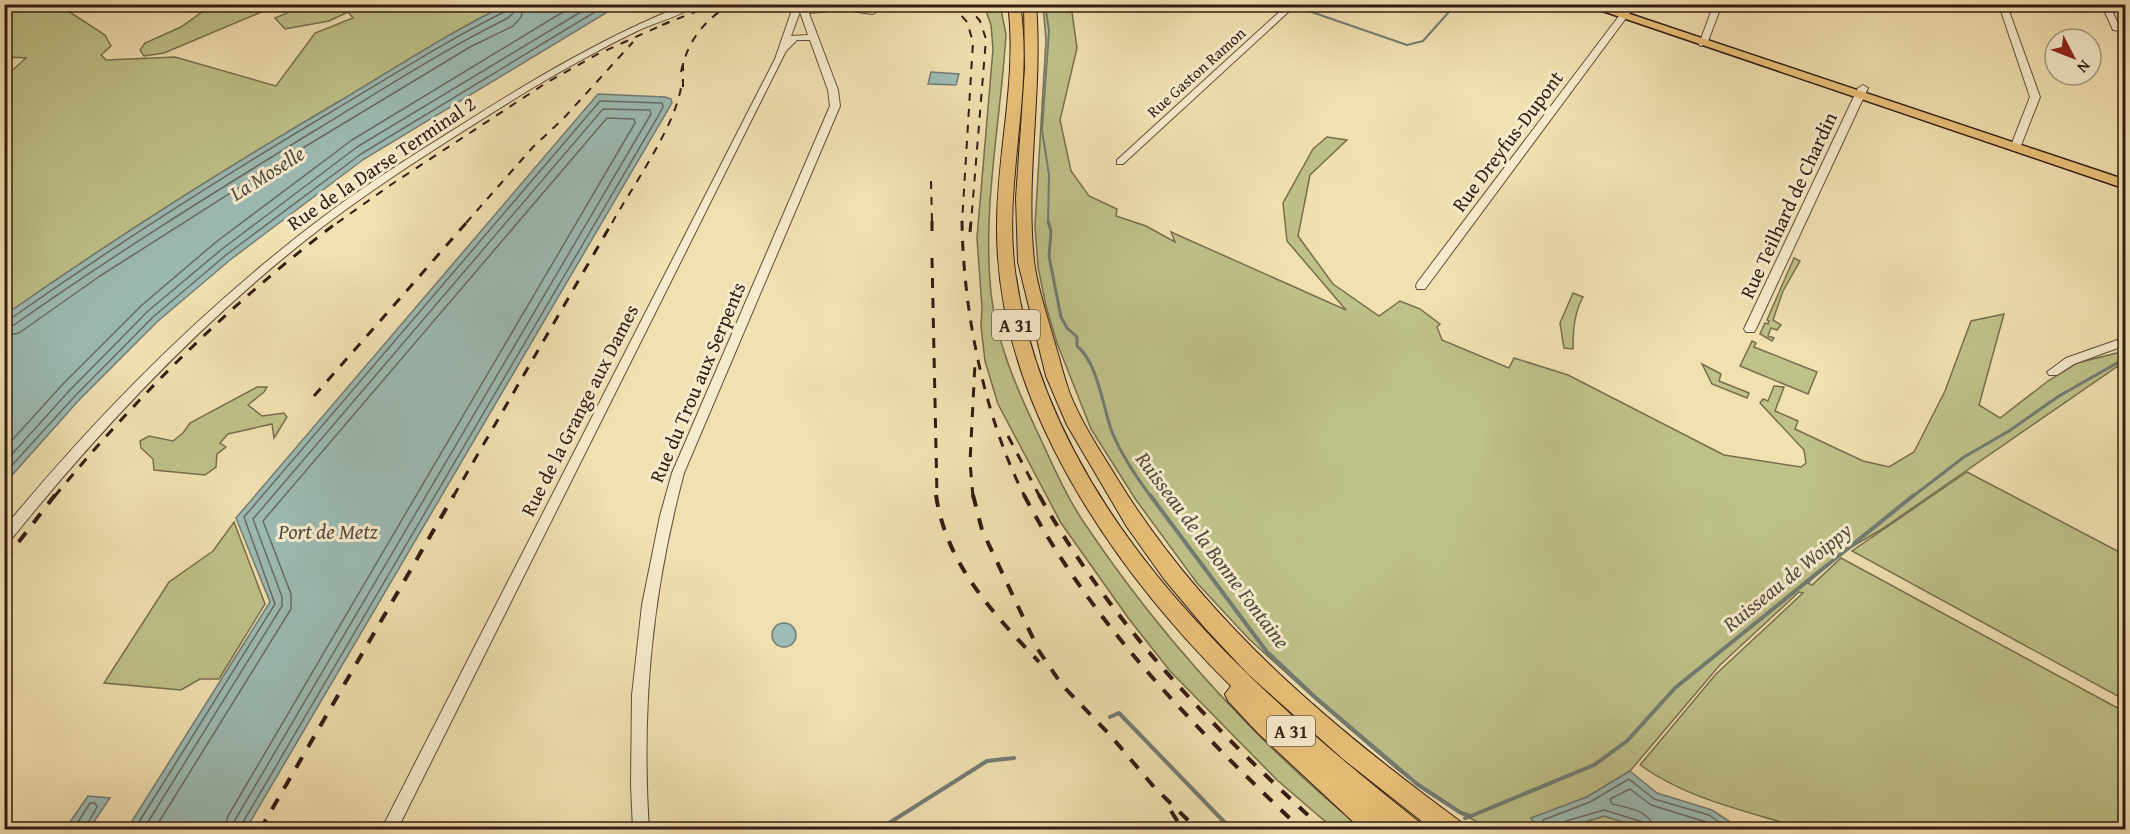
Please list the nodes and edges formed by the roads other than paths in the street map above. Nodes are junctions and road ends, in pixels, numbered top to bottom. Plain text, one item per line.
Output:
1 (695, 4) edge
2 (1014, 4) edge
3 (1030, 4) edge
4 (1293, 4) edge
5 (1587, 4) edge
6 (1611, 4) edge
7 (1718, 4) edge
8 (2082, 4) edge
9 (2107, 6) edge
10 (801, 7) edge
11 (2004, 8) dead end
12 (873, 11) dead end
13 (1625, 13) junction
14 (2126, 29) edge
15 (812, 34) junction
16 (787, 35) junction
17 (1705, 40) junction
18 (779, 59) junction
19 (1861, 92) junction
20 (2016, 144) junction
21 (1120, 162) dead end
22 (2126, 175) edge
23 (2126, 185) edge
24 (1421, 286) dead end
25 (1750, 329) dead end
26 (2126, 341) edge
27 (2053, 372) dead end
28 (4, 538) edge
29 (1182, 621) junction
30 (389, 830) edge
31 (641, 830) edge
32 (1380, 830) edge
33 (1412, 830) edge
34 (1453, 830) edge

1 - 28 street, Rue de la Darse Terminal 2
2 - 29 highway, A 31
3 - 34 highway, A 31
4 - 21 street, Rue Gaston Ramon
5 - 13 main road
6 - 13 main road
7 - 17 street
8 - 9 street
9 - 14 street
10 - 12 street
10 - 15 street, Rue du Trou aux Serpents
10 - 16 street, Rue de la Grange aux Dames
11 - 20 street
13 - 17 main road
13 - 24 street, Rue Dreyfus-Dupont
15 - 16 street
15 - 18 street
15 - 31 street, Rue du Trou aux Serpents
16 - 18 street, Rue de la Grange aux Dames
17 - 19 main road
18 - 30 street, Rue de la Grange aux Dames
19 - 20 main road
19 - 25 street, Rue Teilhard de Chardin
20 - 22 main road
20 - 23 main road
26 - 27 street
29 - 32 highway
29 - 33 highway, A 31

